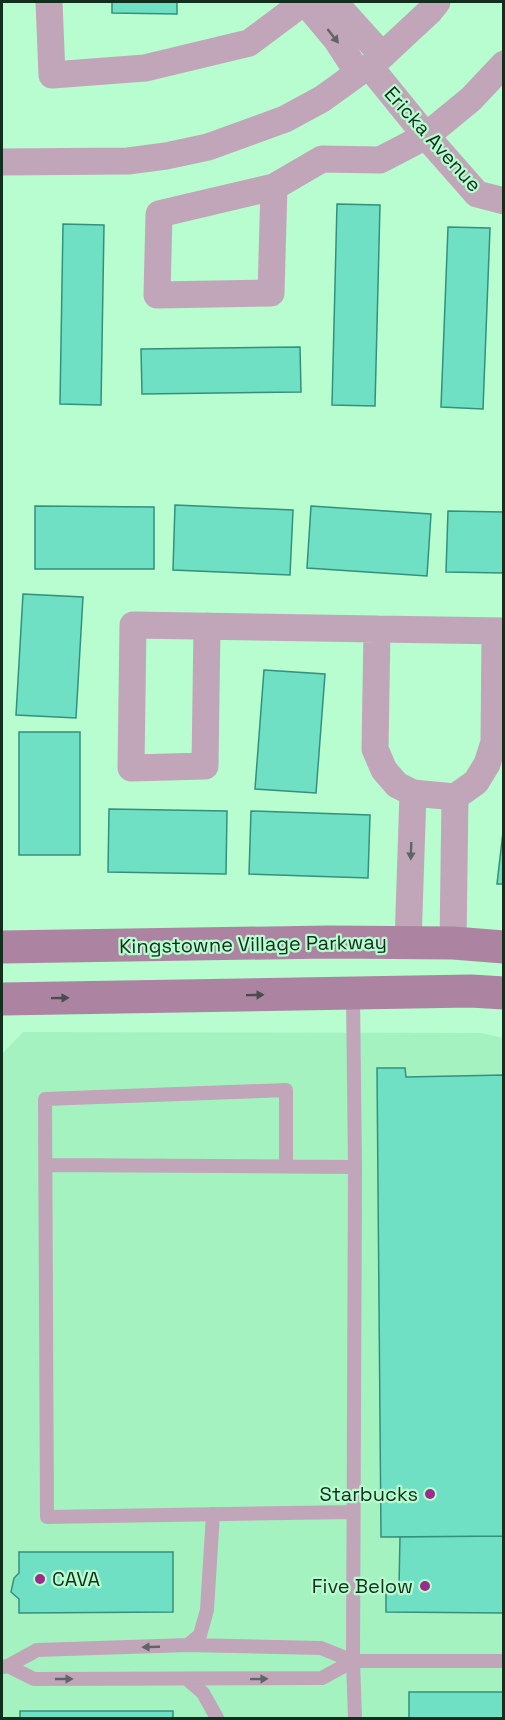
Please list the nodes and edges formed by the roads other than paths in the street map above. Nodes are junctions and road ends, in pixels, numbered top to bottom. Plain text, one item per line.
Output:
1 (49, 2) edge
2 (304, 2) edge
3 (334, 2) edge
4 (438, 2) edge
5 (504, 64) edge
6 (370, 65) junction
7 (426, 136) junction
8 (2, 162) edge
9 (274, 187) junction
10 (504, 201) edge
11 (207, 626) junction
12 (377, 629) junction
13 (499, 631) edge
14 (413, 793) junction
15 (455, 797) junction
16 (408, 943) junction
17 (453, 943) junction
18 (2, 947) edge
19 (504, 947) edge
20 (504, 993) edge
21 (353, 994) junction
22 (2, 999) edge
23 (46, 1165) junction
24 (286, 1166) junction
25 (355, 1167) junction
26 (353, 1512) junction
27 (213, 1514) junction
28 (188, 1645) junction
29 (353, 1661) junction
30 (504, 1661) edge
31 (5, 1667) edge
32 (187, 1679) junction
33 (217, 1719) edge
34 (355, 1719) edge

1 - 2 street
2 -> 6 street
3 - 6 street
4 - 6 street
5 - 7 street
6 - 7 street, Ericka Avenue
6 - 8 street
7 - 9 street
7 - 10 street, Ericka Avenue
9 - 9 street
11 - 11 street
11 - 12 street
12 - 13 street
12 - 14 street
13 - 15 street
14 - 15 street
14 -> 16 street
15 - 17 street
16 - 17 street, Kingstowne Village Parkway
16 - 18 street, Kingstowne Village Parkway
17 - 19 street, Kingstowne Village Parkway
20 - 21 street
22 -> 21 street
21 - 25 lane
23 - 24 lane
23 - 24 lane
23 - 27 lane
24 - 25 lane
25 - 26 lane
26 - 27 lane
26 - 29 lane
27 - 28 lane
28 - 29 lane
28 -> 31 lane
29 - 30 lane
32 -> 29 lane
29 - 34 lane
31 -> 32 lane
32 - 33 lane

